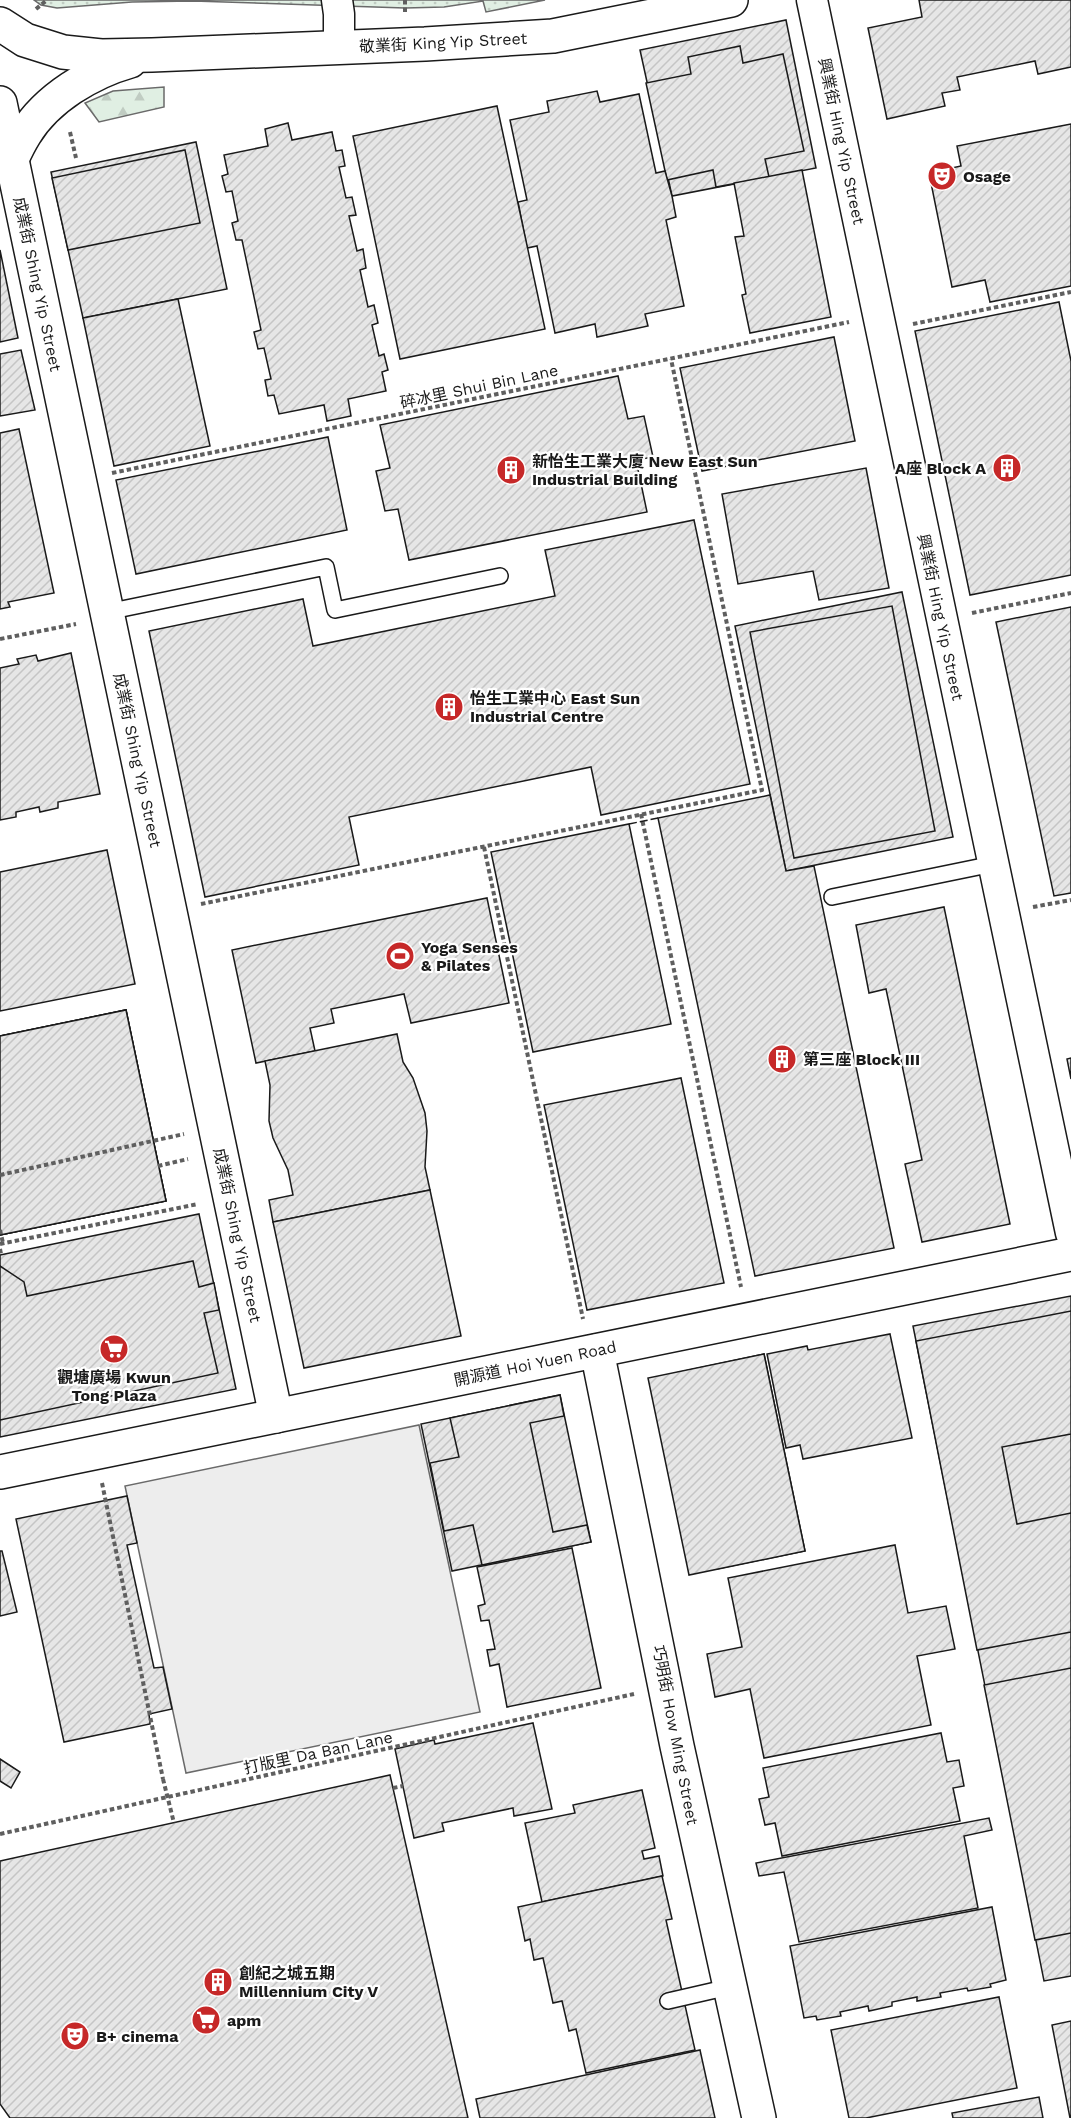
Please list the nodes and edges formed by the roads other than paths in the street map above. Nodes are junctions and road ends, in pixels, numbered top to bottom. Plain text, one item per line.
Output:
1 (337, 0) edge
2 (731, 0) edge
3 (812, 0) edge
4 (0, 24) edge
5 (339, 48) junction
6 (152, 55) junction
7 (0, 103) edge
8 (12, 159) junction
9 (500, 576) dead end
10 (95, 618) junction
11 (993, 864) junction
12 (832, 897) dead end
13 (1071, 1233) edge
14 (1071, 1254) edge
15 (597, 1351) junction
16 (276, 1416) junction
17 (0, 1472) edge
18 (729, 1987) junction
19 (668, 2001) dead end
20 (759, 2118) edge

1 - 5 street
2 - 5 main road, 敬業街 King Yip Street
3 - 11 street, 興業街 Hing Yip Street
4 - 6 main road, 敬業街 King Yip Street
5 - 6 main road, 敬業街 King Yip Street
6 - 8 main road, 敬業街 King Yip Street
7 - 8 main road, 成業街 Shing Yip Street
8 - 10 main road, 成業街 Shing Yip Street
9 - 10 lane
10 - 16 main road, 成業街 Shing Yip Street
11 - 12 lane
11 - 13 street, 興業街 Hing Yip Street
14 - 15 main road, 開源道 Hoi Yuen Road
15 - 16 main road, 開源道 Hoi Yuen Road
15 - 18 main road, 巧明街 How Ming Street
16 - 17 main road, 開源道 Hoi Yuen Road
18 - 19 lane
18 - 20 main road, 巧明街 How Ming Street

